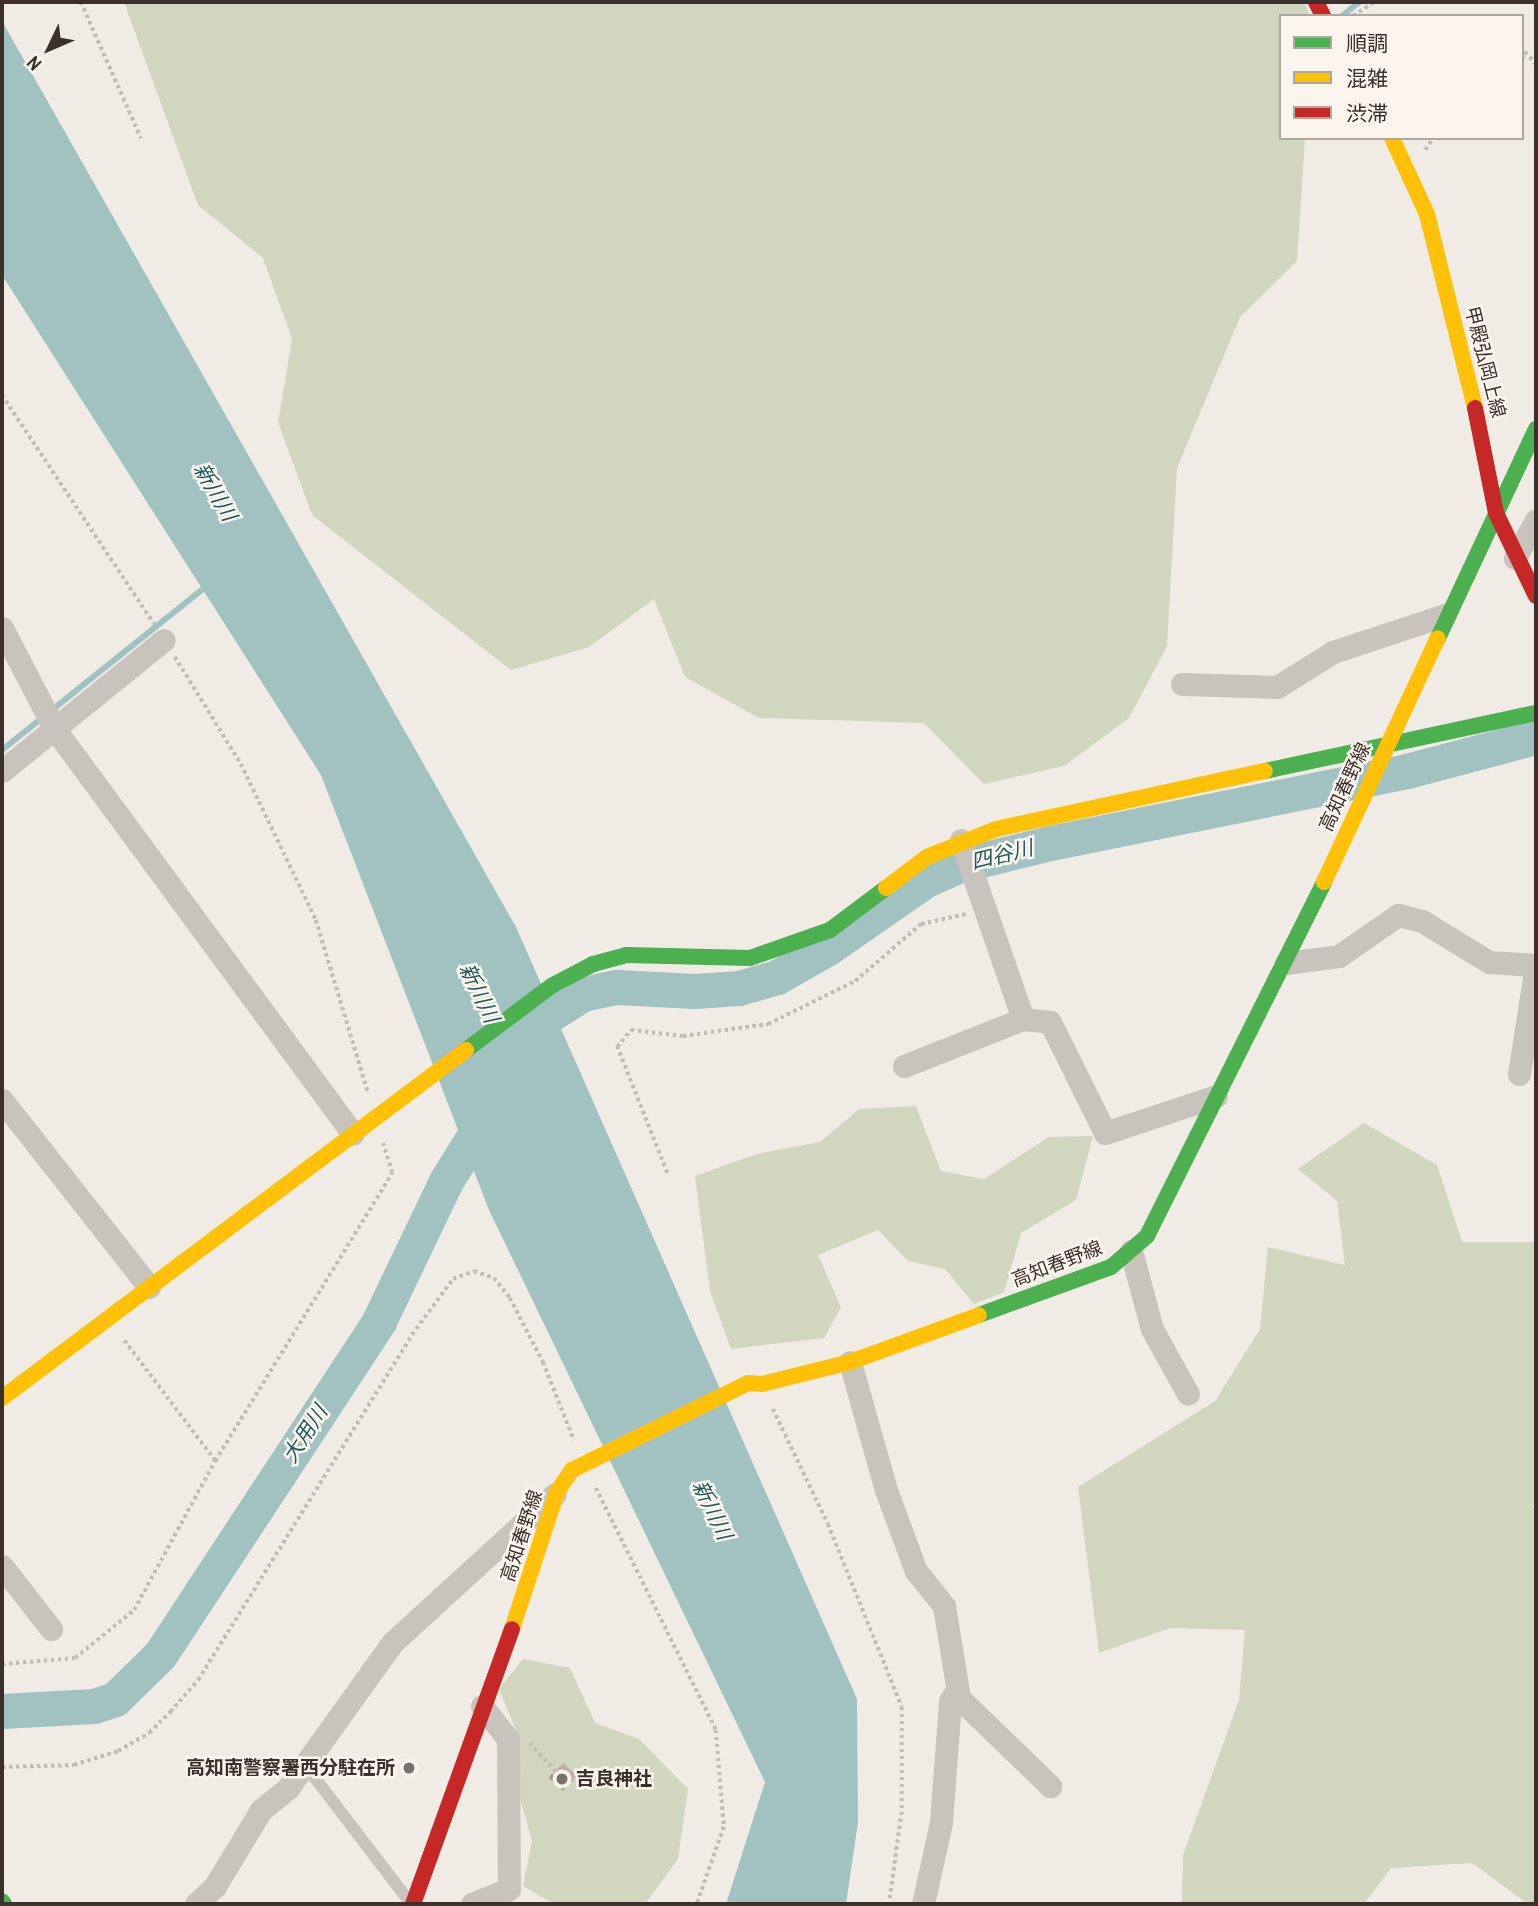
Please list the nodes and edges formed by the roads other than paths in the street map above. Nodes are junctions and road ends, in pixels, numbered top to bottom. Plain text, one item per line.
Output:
1 (1393, 140) edge
2 (1536, 429) edge
3 (1496, 513) junction
4 (1536, 520) edge
5 (1515, 558) junction
6 (1536, 596) edge
7 (1445, 615) junction
8 (2, 628) edge
9 (164, 640) road end
10 (1182, 684) dead end
11 (1536, 713) edge
12 (54, 728) junction
13 (1388, 744) junction
14 (2, 771) edge
15 (964, 848) junction
16 (1286, 963) junction
17 (1536, 965) edge
18 (1023, 1019) junction
19 (904, 1066) dead end
20 (1519, 1074) dead end
21 (1216, 1096) junction
22 (2, 1100) edge
23 (353, 1134) junction
24 (1131, 1251) junction
25 (149, 1287) junction
26 (850, 1362) junction
27 (1188, 1394) dead end
28 (2, 1398) edge
29 (557, 1492) junction
30 (2, 1566) edge
31 (51, 1629) dead end
32 (957, 1690) junction
33 (482, 1706) junction
34 (305, 1765) junction
35 (1050, 1786) dead end
36 (511, 1897) edge
37 (196, 1904) edge
38 (412, 1904) edge
39 (471, 1904) edge
40 (923, 1904) edge

1 - 3 main road, 甲殿弘岡上線
2 - 3 main road, 高知春野線
3 - 5 main road, 甲殿弘岡上線
3 - 7 main road, 高知春野線
4 - 5 street
5 - 6 main road, 甲殿弘岡上線
7 - 10 street
7 - 13 main road, 高知春野線
8 - 12 street
9 - 12 street
11 - 13 main road
12 - 14 street
12 - 23 street
13 - 15 main road
13 - 16 main road, 高知春野線
15 - 18 street
15 - 23 main road
16 - 17 street
16 - 21 main road, 高知春野線
17 - 20 street
18 - 19 street
18 - 21 street
21 - 24 main road, 高知春野線
22 - 25 street
23 - 25 main road
24 - 26 main road, 高知春野線
24 - 27 street
25 - 28 main road
26 - 29 main road, 高知春野線
26 - 32 street
29 - 33 main road, 高知春野線
29 - 34 street
30 - 31 street
32 - 35 street
32 - 40 street
33 - 36 street
33 - 38 main road, 高知春野線
34 - 37 street
34 - 38 lane
36 - 39 street

